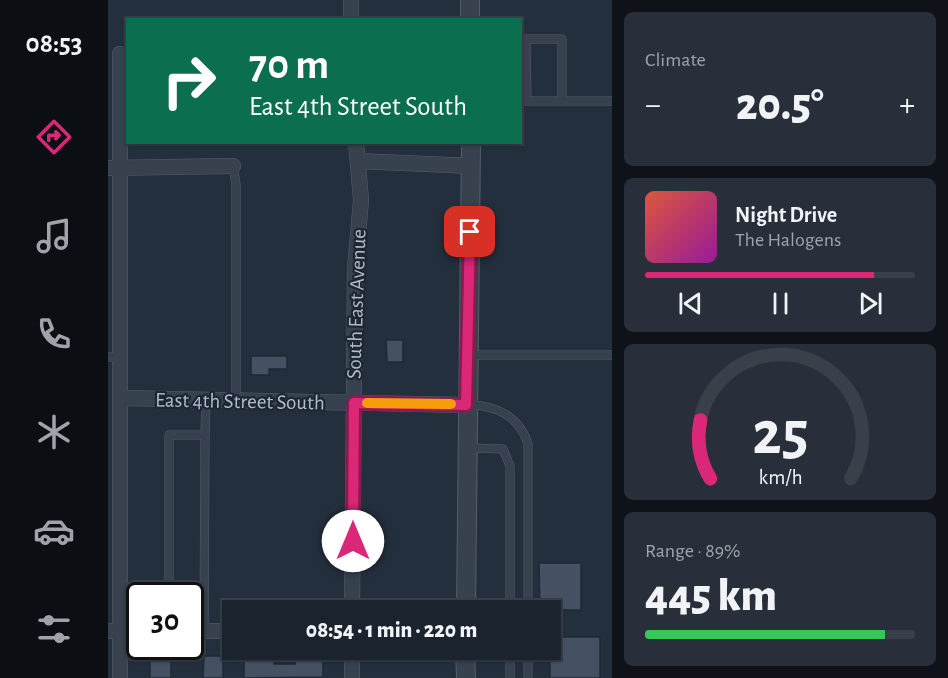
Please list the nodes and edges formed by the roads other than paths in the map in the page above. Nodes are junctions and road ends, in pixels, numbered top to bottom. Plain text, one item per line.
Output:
1 (351, 0) edge
2 (470, 0) edge
3 (351, 18) edge
4 (470, 18) edge
5 (120, 54) dead end
6 (524, 101) edge
7 (562, 101) junction
8 (612, 101) edge
9 (356, 144) edge
10 (471, 144) edge
11 (358, 161) junction
12 (233, 166) joint
13 (471, 166) junction
14 (115, 167) edge
15 (467, 355) junction
16 (612, 356) edge
17 (114, 357) edge
18 (114, 398) edge
19 (206, 400) junction
20 (236, 400) junction
21 (354, 403) junction
22 (466, 405) junction
23 (205, 435) junction
24 (467, 448) junction
25 (169, 582) edge
26 (199, 582) edge
27 (352, 600) edge
28 (466, 600) edge
29 (510, 600) edge
30 (528, 600) edge
31 (114, 631) edge
32 (204, 631) edge
33 (222, 632) edge
34 (352, 660) edge
35 (465, 660) edge
36 (510, 660) edge
37 (528, 660) edge
38 (120, 678) edge
39 (352, 678) edge
40 (466, 678) edge
41 (510, 678) edge
42 (528, 678) edge

1 - 3 street
2 - 4 street
5 - 14 street
6 - 7 lane
6 - 7 lane
7 - 8 lane
9 - 11 street, South East Avenue
10 - 13 street
11 - 13 street
11 - 21 street, South East Avenue
12 - 14 street
12 - 20 lane
13 - 15 street
14 - 17 street
15 - 16 lane
15 - 22 street
17 - 18 street
18 - 19 street, East 4th Street South
18 - 31 street
19 - 20 street, East 4th Street South
19 - 23 lane
20 - 21 street, East 4th Street South
21 - 22 street, East 4th Street South
21 - 27 street, South East Avenue
22 - 24 street
22 - 30 lane
23 - 25 lane
23 - 26 lane
24 - 28 street
24 - 29 lane
31 - 38 street
32 - 33 street
34 - 39 street
35 - 40 street
36 - 41 lane
37 - 42 lane

